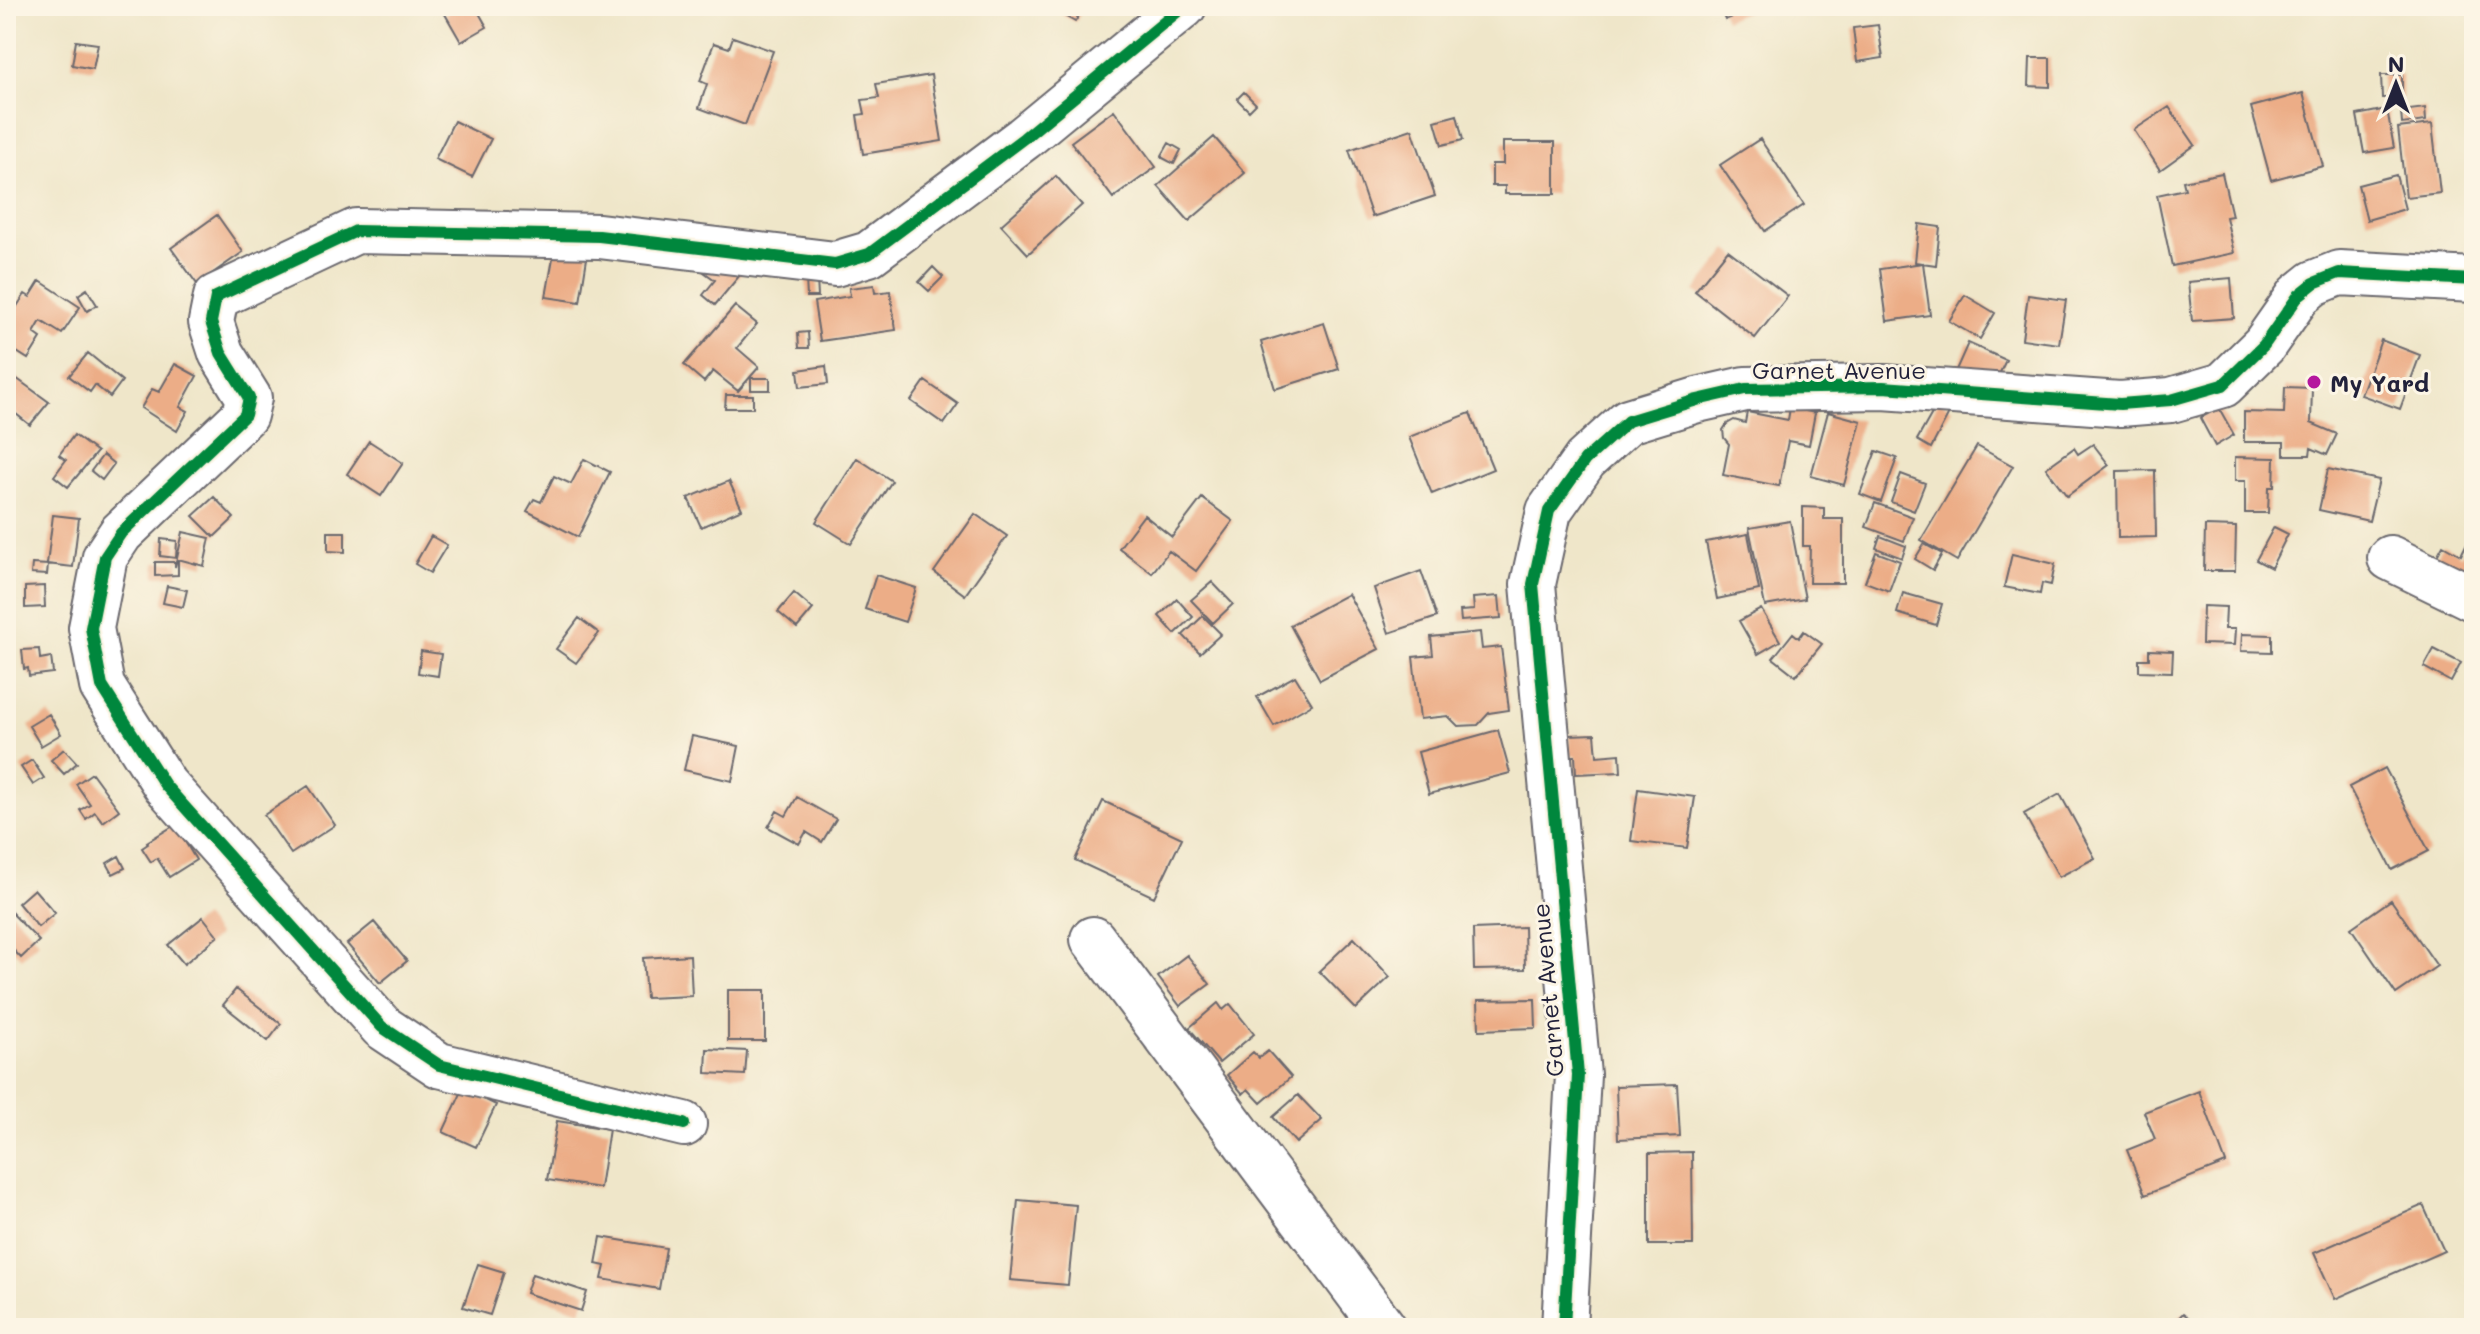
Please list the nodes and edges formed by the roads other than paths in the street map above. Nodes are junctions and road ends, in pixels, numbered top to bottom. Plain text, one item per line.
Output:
1 (1184, 6) edge
2 (2469, 280) edge
3 (2390, 558) dead end
4 (2474, 599) edge
5 (1093, 939) dead end
6 (684, 1124) dead end
7 (1384, 1328) edge
8 (1564, 1328) edge

1 - 6 street
2 - 8 street, Garnet Avenue
3 - 4 street
5 - 7 street

